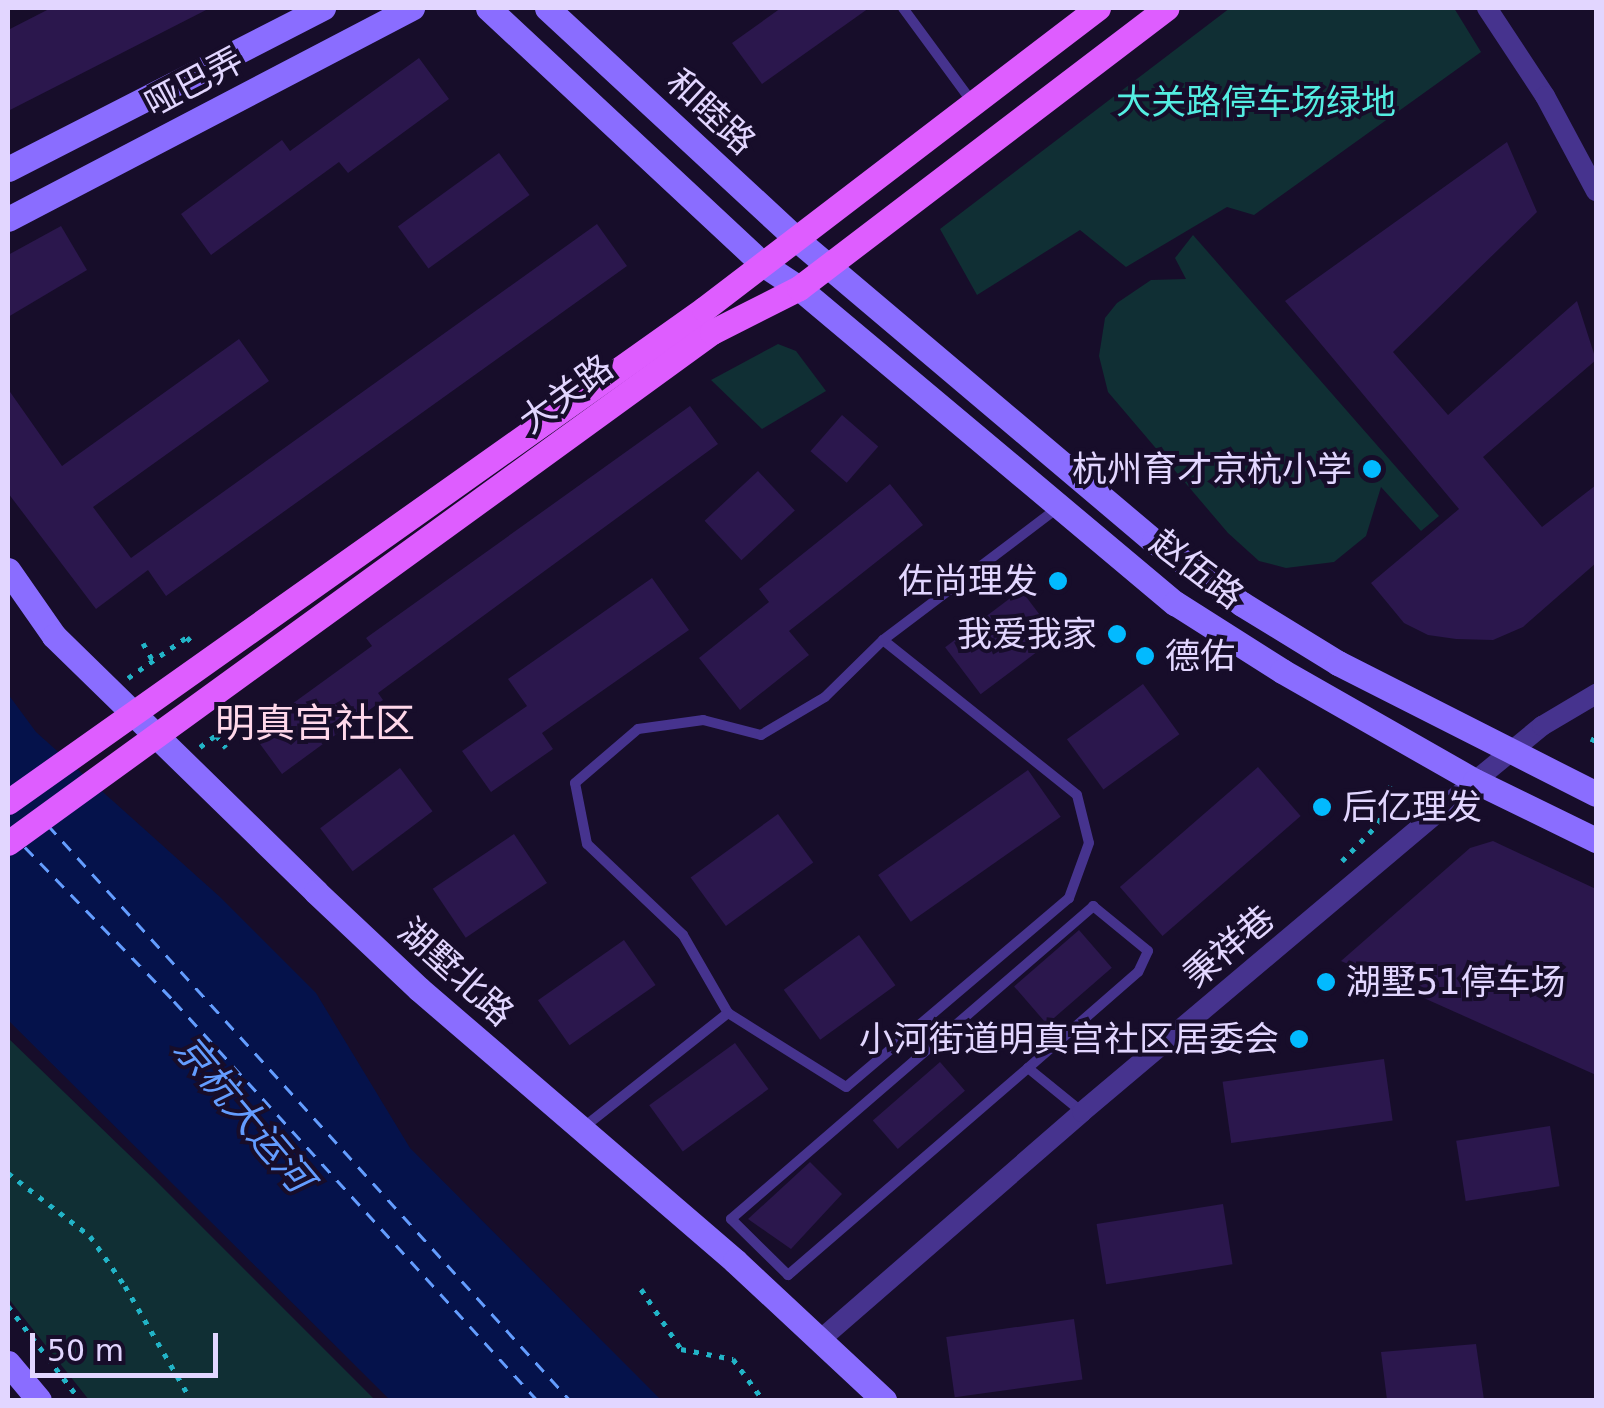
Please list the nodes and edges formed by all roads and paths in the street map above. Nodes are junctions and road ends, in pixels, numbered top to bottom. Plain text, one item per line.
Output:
1 (323, 8) edge
2 (412, 8) edge
3 (488, 8) edge
4 (548, 8) edge
5 (904, 8) edge
6 (1098, 8) edge
7 (1167, 8) edge
8 (1487, 8) edge
9 (972, 103) junction
10 (8, 170) edge
11 (1596, 191) edge
12 (8, 219) edge
13 (795, 238) junction
14 (761, 263) junction
15 (828, 266) junction
16 (800, 288) junction
17 (676, 343) junction
18 (1061, 505) junction
19 (8, 570) edge
20 (884, 640) junction
21 (143, 642) dead end
22 (195, 648) dead end
23 (153, 660) junction
24 (136, 692) dead end
25 (1596, 694) edge
26 (236, 704) dead end
27 (1596, 733) edge
28 (216, 735) junction
29 (188, 739) dead end
30 (1592, 742) dead end
31 (226, 748) dead end
32 (1512, 751) junction
33 (1476, 781) junction
34 (1596, 794) edge
35 (8, 802) edge
36 (1596, 840) edge
37 (8, 843) edge
38 (728, 1014) junction
39 (1028, 1068) junction
40 (1082, 1112) junction
41 (582, 1129) junction
42 (8, 1172) edge
43 (641, 1288) dead end
44 (8, 1306) edge
45 (820, 1340) junction
46 (8, 1363) edge
47 (39, 1400) edge
48 (80, 1400) edge
49 (191, 1400) edge
50 (763, 1400) edge
51 (884, 1400) edge

1 - 10 main road, 哑巴弄
2 - 12 main road, 哑巴弄
3 - 14 main road
4 - 13 main road, 和睦路
5 - 9 lane
6 - 9 main road, 大关路
7 - 15 main road, 大关路
8 - 11 street
9 - 13 main road, 大关路
13 - 14 main road, 大关路
13 - 15 main road, 和睦路
14 - 16 main road, 赵伍路
14 - 17 main road, 大关路
15 - 16 main road, 大关路
15 - 32 main road, 赵伍路
16 - 17 main road, 大关路
16 - 18 main road, 赵伍路
17 - 35 main road, 大关路
17 - 37 main road, 大关路
18 - 20 lane
18 - 33 main road, 赵伍路
19 - 41 main road, 湖墅北路
20 - 38 lane
20 - 38 lane
21 - 23 path
22 - 23 path
23 - 24 path
25 - 32 street, 秉祥巷
26 - 28 path
27 - 30 path
28 - 29 path
28 - 31 path
32 - 33 street, 秉祥巷
32 - 34 main road, 赵伍路
33 - 36 main road, 赵伍路
33 - 40 street, 秉祥巷
38 - 41 lane
39 - 39 lane
39 - 40 lane
40 - 45 street, 秉祥巷
41 - 45 main road, 湖墅北路
42 - 49 path
43 - 50 path
44 - 48 path
45 - 51 main road, 湖墅北路
46 - 47 main road

